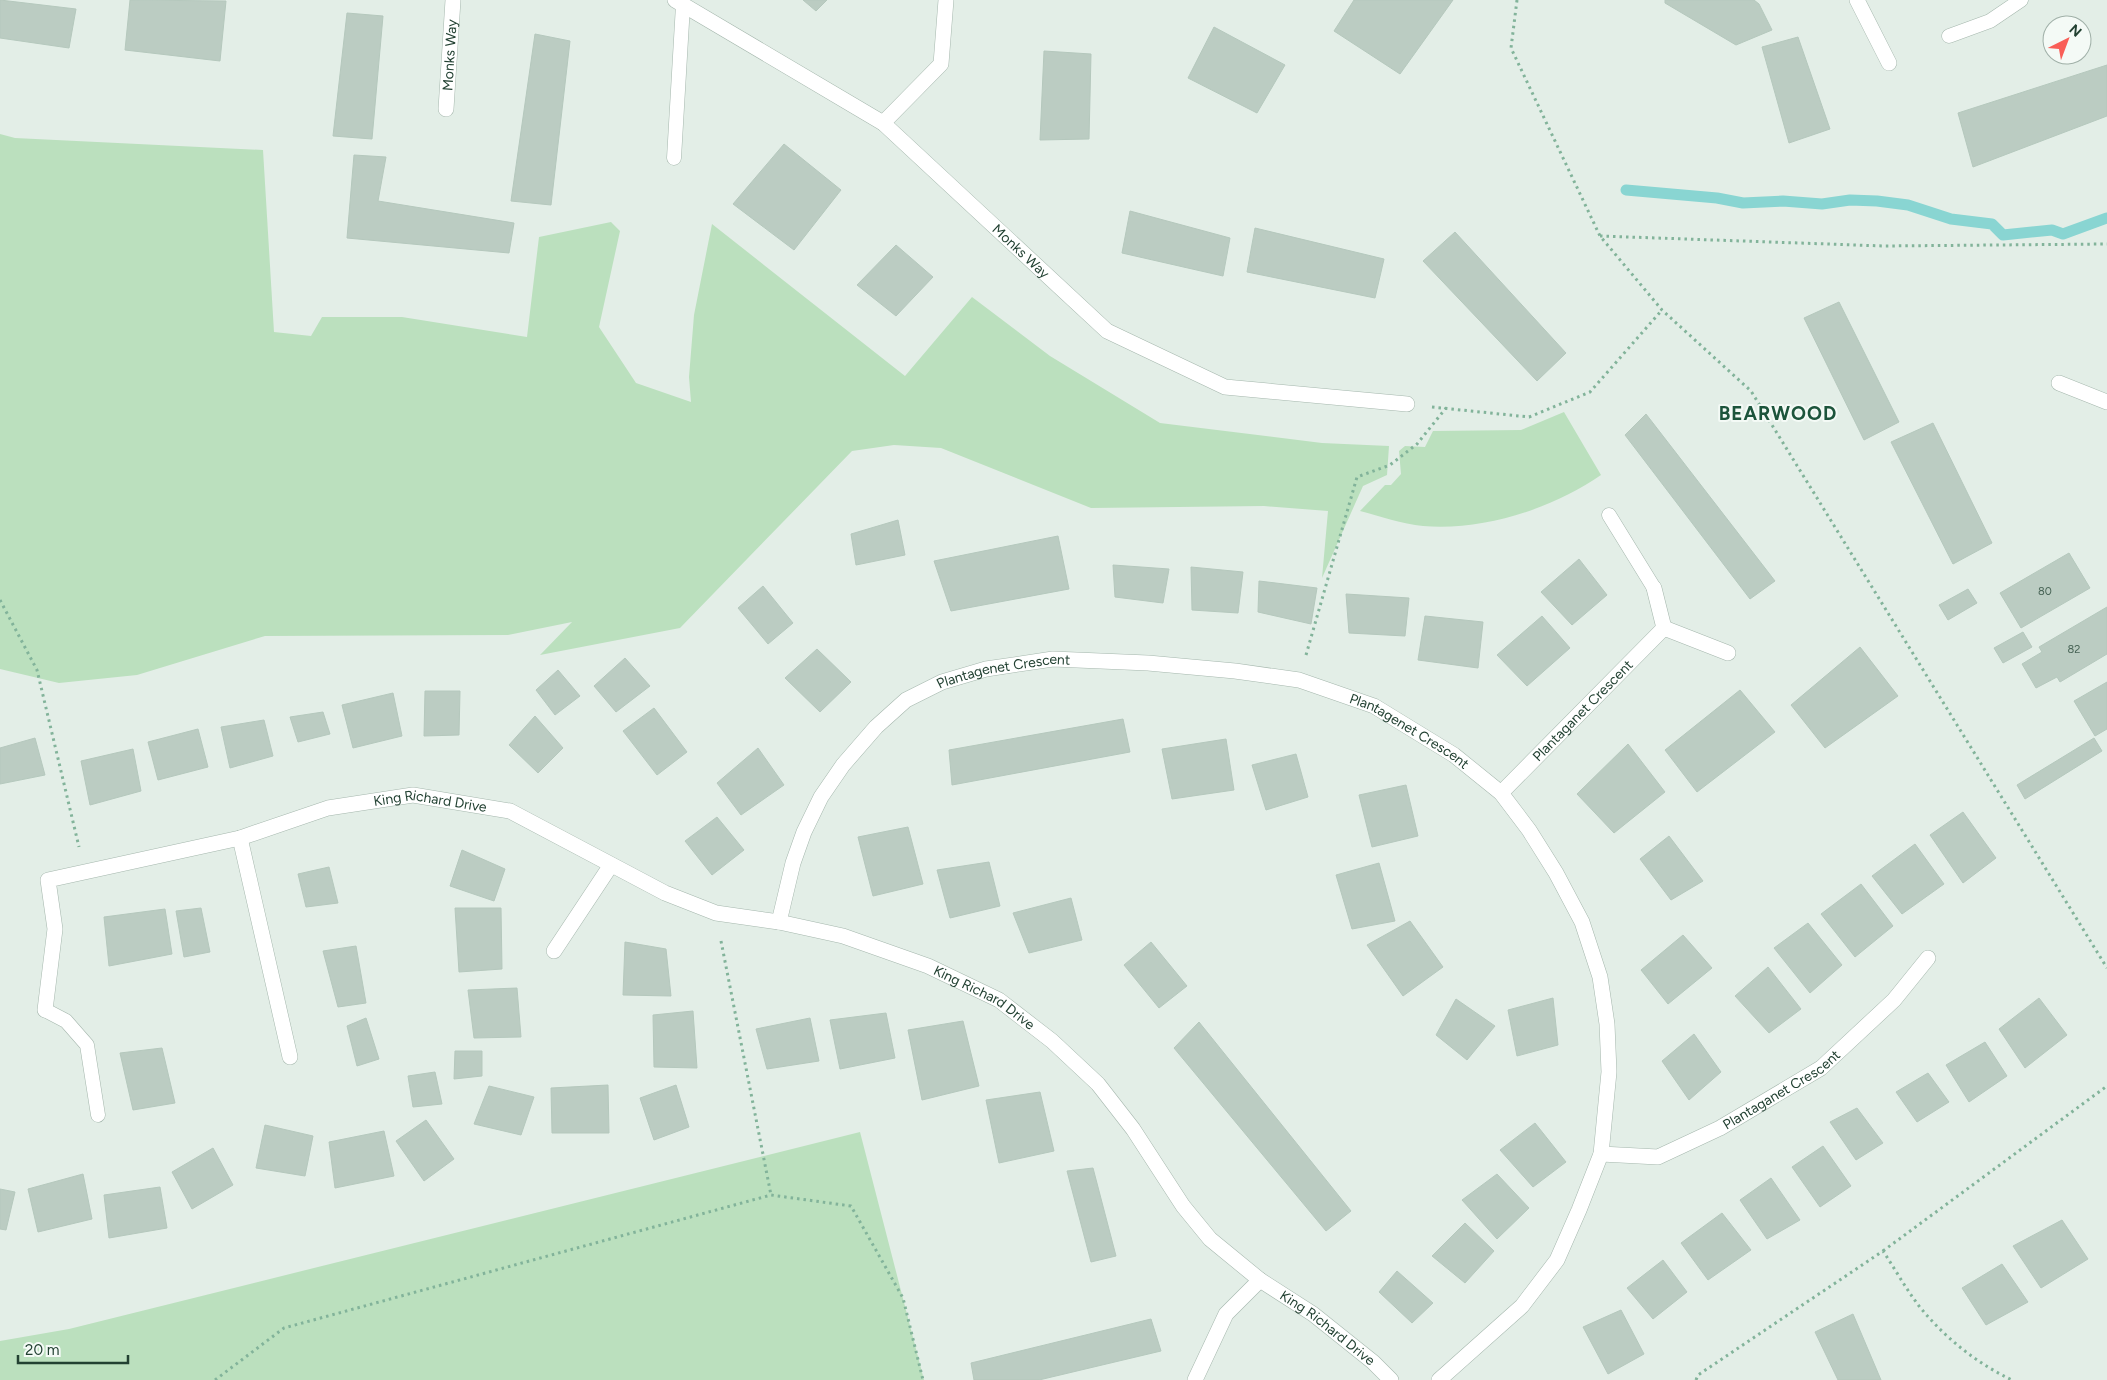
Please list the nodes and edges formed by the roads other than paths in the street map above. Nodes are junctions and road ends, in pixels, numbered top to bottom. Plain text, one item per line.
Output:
1 (453, 0) edge
2 (946, 0) edge
3 (1856, 0) edge
4 (2021, 0) edge
5 (679, 2) edge
6 (1949, 36) dead end
7 (1889, 63) dead end
8 (446, 110) dead end
9 (883, 123) junction
10 (674, 158) dead end
11 (2060, 383) dead end
12 (2107, 402) edge
13 (1407, 404) road end
14 (1609, 515) dead end
15 (1654, 588) joint
16 (1664, 628) junction
17 (1728, 653) dead end
18 (1501, 793) junction
19 (240, 838) junction
20 (611, 865) junction
21 (779, 922) junction
22 (554, 951) dead end
23 (1928, 958) dead end
24 (45, 1010) joint
25 (290, 1056) dead end
26 (98, 1115) dead end
27 (1601, 1154) junction
28 (1260, 1280) junction
29 (1195, 1380) edge
30 (1391, 1380) edge
31 (1439, 1380) edge

1 - 8 street, Monks Way
2 - 9 street
3 - 7 street
4 - 6 lane
5 - 9 street, Monks Way
5 - 10 lane
9 - 13 street, Monks Way
11 - 12 street
14 - 15 lane
15 - 16 street
16 - 17 street
16 - 18 street, Plantaganet Crescent
18 - 21 street, Plantagenet Crescent
18 - 27 street, Plantagenet Crescent
19 - 20 street, King Richard Drive
19 - 24 street, King Richard Drive
19 - 25 street
20 - 21 street, King Richard Drive
20 - 22 street
21 - 28 street, King Richard Drive
23 - 27 street, Plantaganet Crescent
24 - 26 lane
27 - 31 street, Plantagenet Crescent
28 - 29 street
28 - 30 street, King Richard Drive

